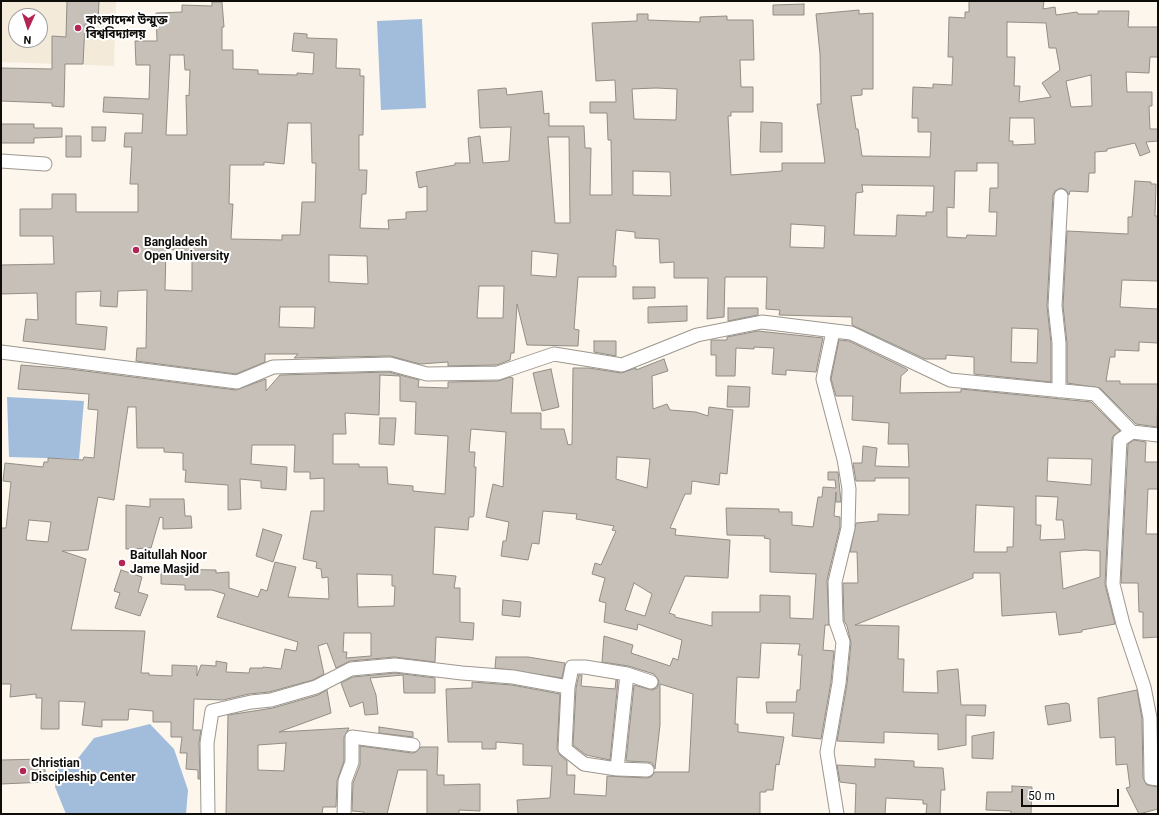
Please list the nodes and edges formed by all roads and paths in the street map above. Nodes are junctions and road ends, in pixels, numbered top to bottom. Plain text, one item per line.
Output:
1 (1, 161) edge
2 (46, 164) dead end
3 (1061, 196) dead end
4 (833, 331) junction
5 (1, 352) edge
6 (1059, 391) junction
7 (1132, 432) junction
8 (1158, 435) edge
9 (627, 674) junction
10 (652, 682) dead end
11 (568, 687) junction
12 (413, 745) dead end
13 (617, 769) junction
14 (647, 770) dead end
15 (1158, 779) edge
16 (208, 814) edge
17 (344, 814) edge
18 (838, 814) edge

1 - 2 street
3 - 6 street
4 - 5 street
4 - 6 street
4 - 18 street
6 - 7 street
7 - 8 street
7 - 15 street
9 - 10 street
9 - 11 street
9 - 13 street
11 - 13 street
11 - 16 street
12 - 17 street
13 - 14 street

